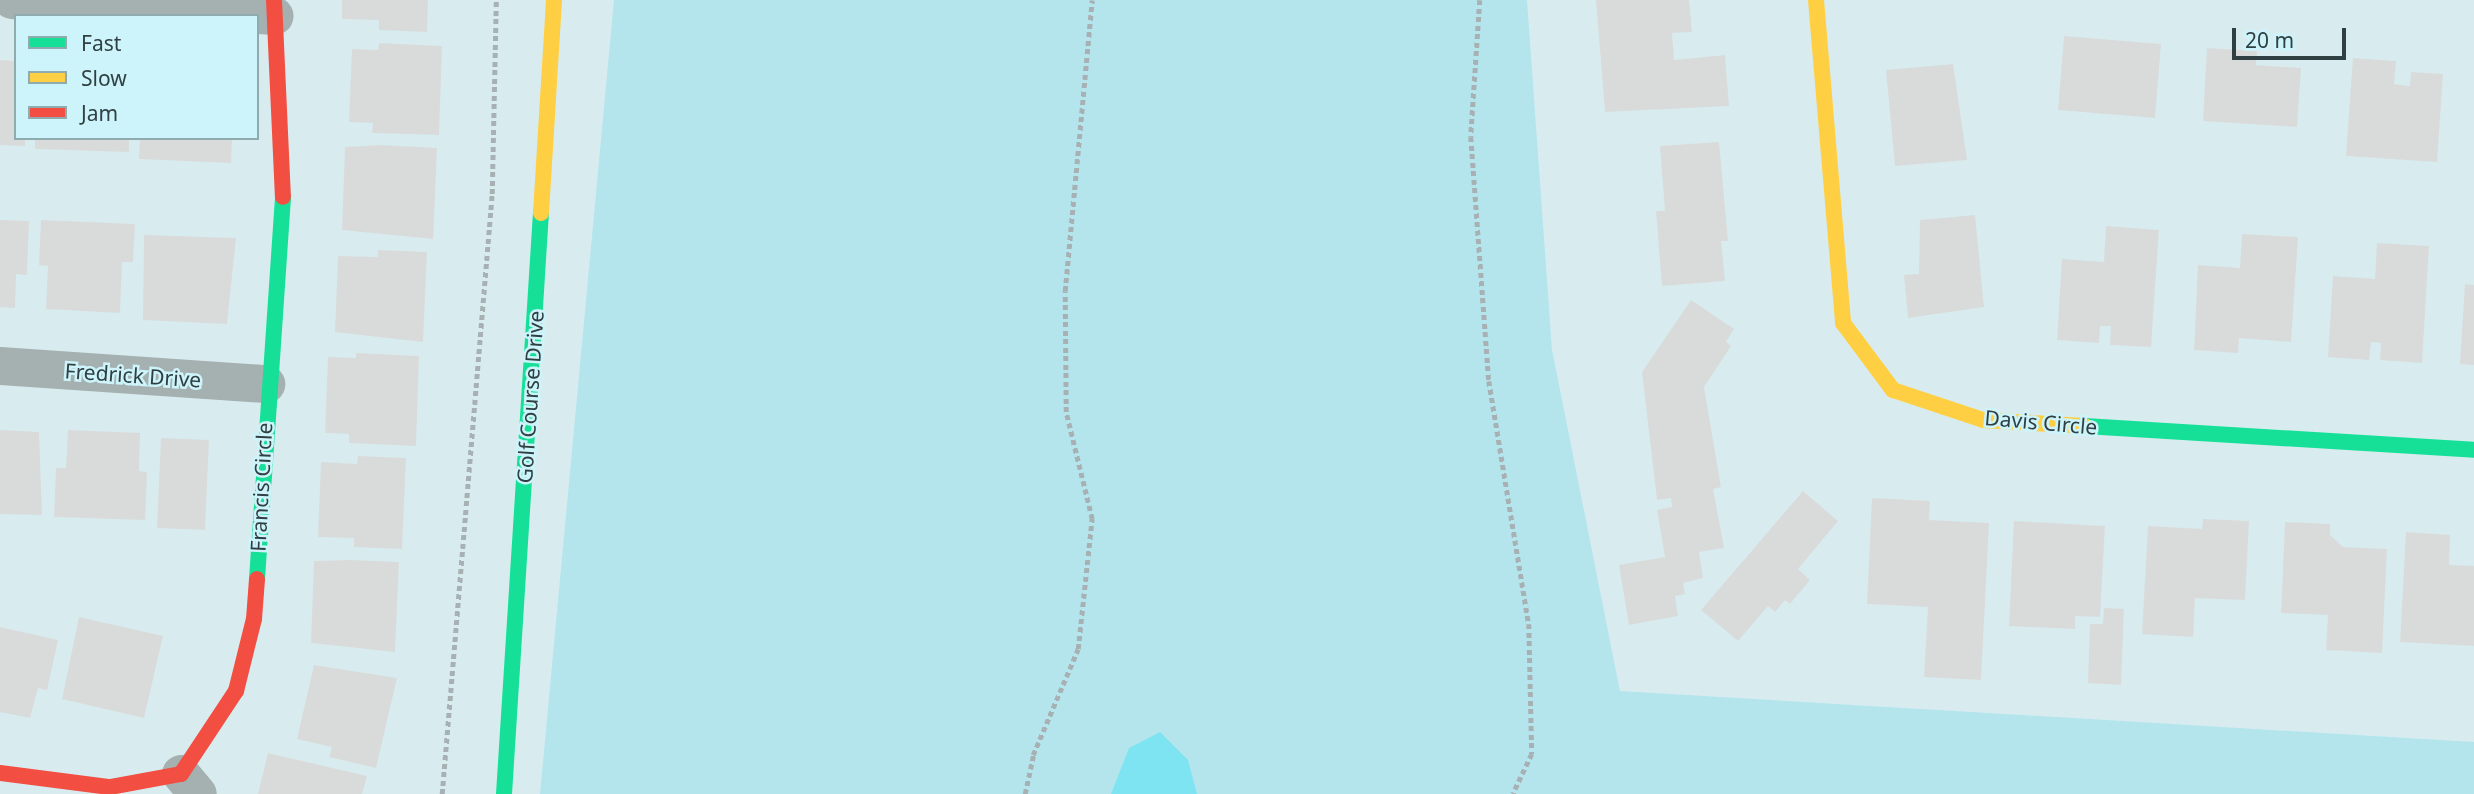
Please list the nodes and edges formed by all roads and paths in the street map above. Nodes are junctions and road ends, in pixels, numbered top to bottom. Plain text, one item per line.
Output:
1 (12, 0) edge
2 (496, 0) edge
3 (554, 0) edge
4 (1091, 0) edge
5 (1480, 0) edge
6 (1816, 0) edge
7 (275, 8) edge
8 (0, 366) edge
9 (266, 384) junction
10 (2474, 450) edge
11 (0, 772) edge
12 (190, 784) edge
13 (442, 794) edge
14 (504, 794) edge
15 (1025, 794) edge
16 (1513, 794) edge

1 - 7 street
2 - 13 path
3 - 14 street, Golf Course Drive
4 - 15 path
5 - 16 path
6 - 10 street, Davis Circle
7 - 9 street, Francis Circle
8 - 9 street, Fredrick Drive
9 - 12 street, Francis Circle
11 - 12 street, Francis Circle

